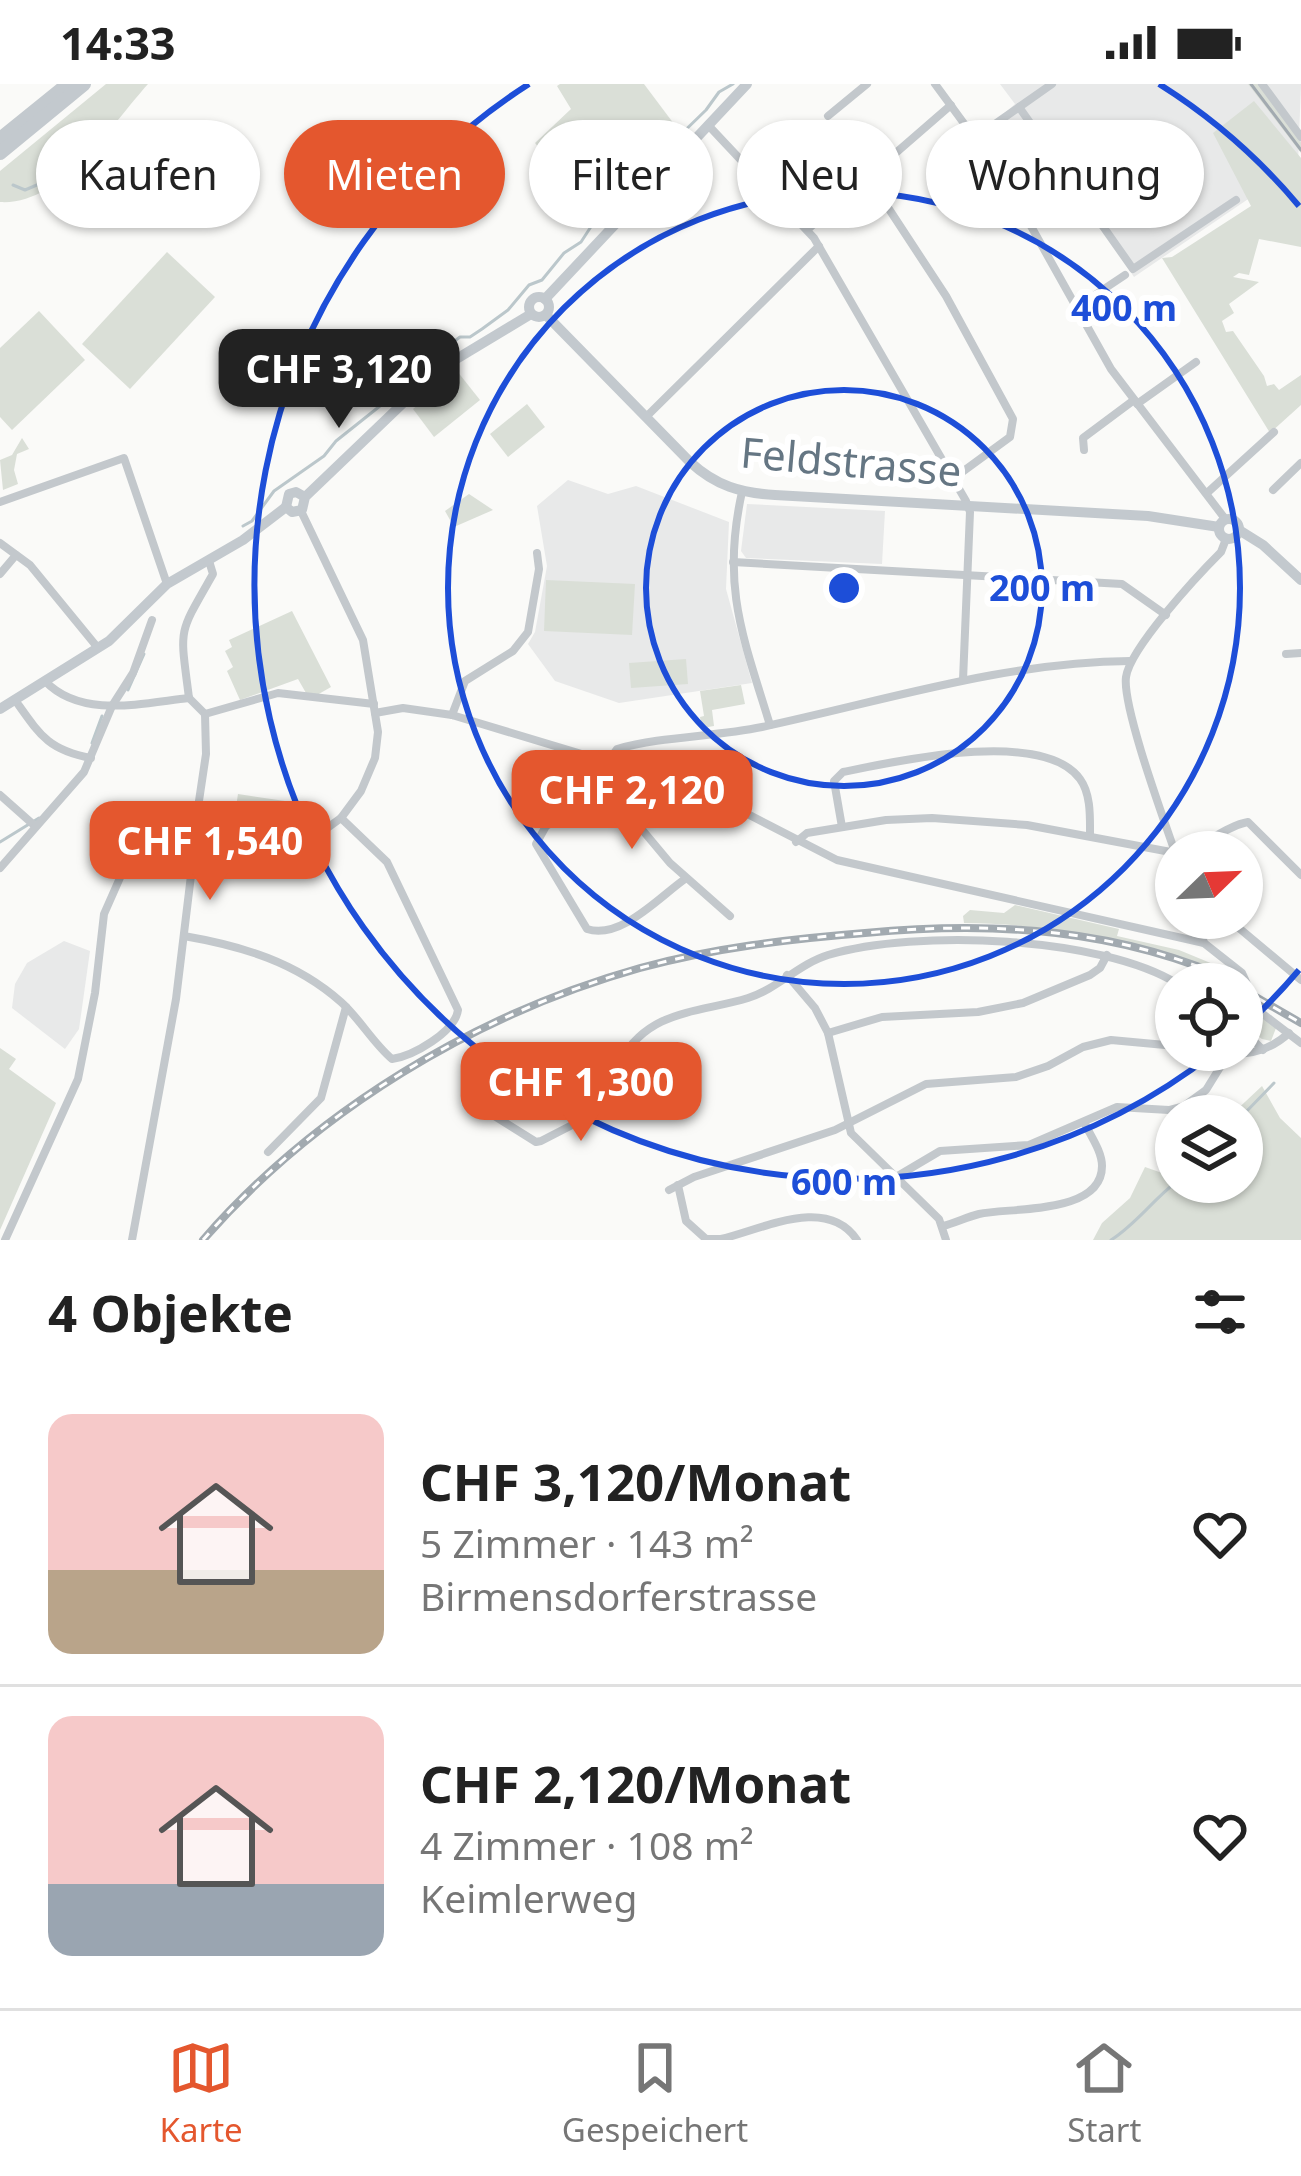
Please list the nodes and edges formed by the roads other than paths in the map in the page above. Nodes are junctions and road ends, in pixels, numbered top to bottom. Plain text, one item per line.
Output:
1 (68, 84) edge
2 (84, 84) edge
3 (747, 84) edge
4 (867, 84) edge
5 (935, 84) edge
6 (1052, 84) edge
7 (1262, 84) edge
8 (951, 105) junction
9 (1019, 107) junction
10 (828, 116) dead end
11 (713, 120) edge
12 (962, 120) edge
13 (1001, 120) edge
14 (713, 130) edge
15 (1301, 137) edge
16 (0, 140) edge
17 (902, 148) edge
18 (0, 153) edge
19 (1236, 200) dead end
20 (612, 228) edge
21 (810, 228) edge
22 (901, 228) edge
23 (1032, 228) edge
24 (808, 230) junction
25 (819, 246) junction
26 (1125, 275) dead end
27 (545, 299) junction
28 (1074, 309) junction
29 (531, 314) junction
30 (546, 314) junction
31 (1196, 362) dead end
32 (1136, 402) junction
33 (646, 417) junction
34 (1274, 432) dead end
35 (1084, 450) dead end
36 (1301, 463) edge
37 (955, 478) junction
38 (1273, 490) dead end
39 (742, 492) junction
40 (1208, 493) junction
41 (304, 497) junction
42 (0, 502) edge
43 (968, 506) junction
44 (286, 507) junction
45 (301, 511) junction
46 (1223, 523) junction
47 (1233, 536) junction
48 (0, 543) edge
49 (537, 554) dead end
50 (16, 555) junction
51 (209, 561) junction
52 (733, 562) junction
53 (0, 574) edge
54 (968, 575) junction
55 (1301, 580) edge
56 (167, 584) junction
57 (1166, 615) junction
58 (152, 620) dead end
59 (98, 648) junction
60 (1301, 653) edge
61 (1286, 654) dead end
62 (1130, 662) junction
63 (963, 680) junction
64 (45, 681) junction
65 (189, 698) junction
66 (15, 700) junction
67 (112, 706) junction
68 (375, 708) junction
69 (0, 709) edge
70 (205, 714) junction
71 (452, 715) junction
72 (770, 725) junction
73 (89, 757) junction
74 (606, 761) junction
75 (608, 790) junction
76 (0, 795) edge
77 (341, 818) junction
78 (33, 824) junction
79 (842, 827) junction
80 (1169, 831) edge
81 (1227, 831) edge
82 (1257, 831) edge
83 (1090, 834) junction
84 (1263, 837) edge
85 (796, 842) junction
86 (1155, 849) edge
87 (197, 853) junction
88 (0, 868) edge
89 (1301, 875) edge
90 (686, 879) junction
91 (730, 916) dead end
92 (184, 936) junction
93 (1203, 939) edge
94 (1252, 939) edge
95 (1204, 944) junction
96 (1107, 955) junction
97 (1155, 971) edge
98 (787, 975) junction
99 (1301, 980) edge
100 (346, 1007) junction
101 (827, 1033) junction
102 (1289, 1033) junction
103 (1300, 1042) edge
104 (1155, 1043) edge
105 (1263, 1050) edge
106 (1218, 1071) edge
107 (477, 1105) dead end
108 (1084, 1122) junction
109 (848, 1125) junction
110 (268, 1152) dead end
111 (896, 1178) junction
112 (943, 1226) junction
113 (5, 1240) edge
114 (131, 1240) edge
115 (857, 1240) edge
116 (946, 1240) edge

1 - 16 highway
2 - 18 highway
3 - 11 main road
4 - 10 street
5 - 8 street
6 - 9 street
7 - 15 street
8 - 12 street
8 - 17 street
9 - 13 street
9 - 19 street
14 - 24 street
20 - 27 main road
21 - 24 street
22 - 37 street
23 - 28 street
24 - 25 street
25 - 33 street
25 - 37 street
26 - 28 street
27 - 29 main road
27 - 30 main road
28 - 32 street
29 - 30 main road
29 - 41 main road
30 - 33 main road, Feldstrasse
31 - 32 street
32 - 35 street
32 - 40 street
33 - 39 main road, Feldstrasse
34 - 40 street
36 - 38 street
37 - 43 street
39 - 43 main road, Feldstrasse
39 - 52 street
40 - 46 street
41 - 44 main road
41 - 45 main road
42 - 56 street
43 - 46 main road, Feldstrasse
43 - 54 street
44 - 45 main road
44 - 51 main road
45 - 68 street
46 - 47 main road
47 - 55 main road
47 - 57 street
48 - 50 street
49 - 71 street
50 - 53 street
50 - 59 street
51 - 56 main road
51 - 65 street
52 - 54 street
52 - 72 street
54 - 57 street
54 - 63 street
56 - 59 main road
57 - 62 street
58 - 67 street
59 - 64 main road
60 - 61 street
62 - 63 street
62 - 80 street
63 - 72 street
64 - 66 main road
64 - 67 street
65 - 67 street
65 - 70 street
66 - 69 main road
66 - 73 street
67 - 73 street
68 - 70 street
68 - 71 street
68 - 77 street
70 - 87 street
71 - 74 street
72 - 74 street
73 - 78 street
74 - 75 street
74 - 85 street
75 - 90 street
75 - 90 street
76 - 78 street
77 - 87 street
77 - 100 street
78 - 88 street
79 - 83 street
79 - 83 street
79 - 85 street
81 - 82 street
83 - 86 street
84 - 89 street
85 - 95 street
87 - 92 street
87 - 113 street
90 - 91 street
92 - 100 street
92 - 114 street
93 - 95 street
94 - 99 street
95 - 102 street
96 - 97 street
96 - 98 street
96 - 101 street
98 - 101 street
98 - 107 street
100 - 110 street
101 - 109 street
102 - 103 street
102 - 105 street
104 - 109 street
106 - 108 street
108 - 111 street
108 - 112 street
109 - 111 street
109 - 115 street
111 - 112 street
112 - 116 street

